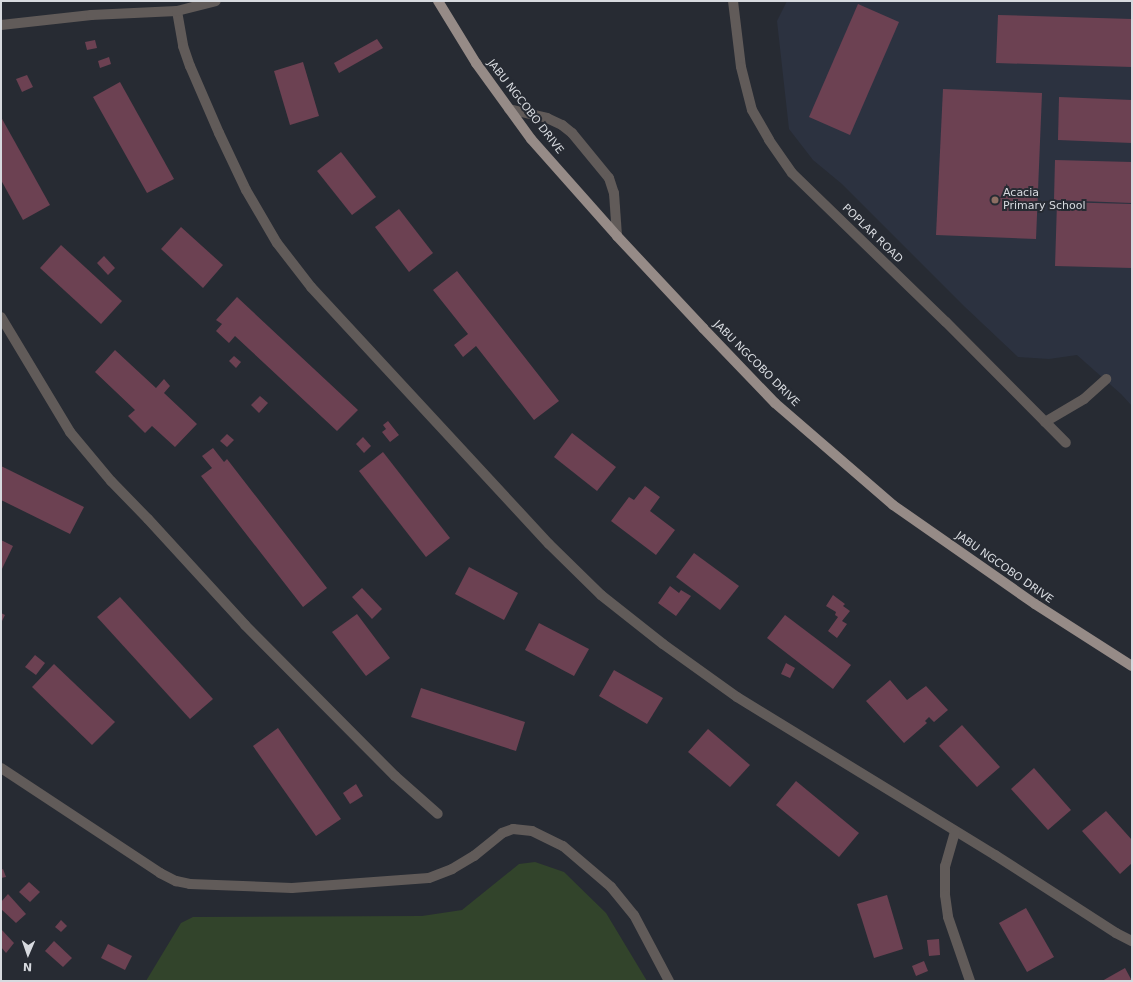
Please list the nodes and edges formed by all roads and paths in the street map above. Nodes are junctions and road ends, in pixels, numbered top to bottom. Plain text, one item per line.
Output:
1 (216, 1) edge
2 (438, 1) edge
3 (733, 1) edge
4 (177, 11) junction
5 (1, 25) edge
6 (509, 109) junction
7 (617, 236) junction
8 (1, 318) edge
9 (1106, 379) dead end
10 (1045, 422) junction
11 (1066, 443) dead end
12 (1132, 666) edge
13 (1, 768) edge
14 (438, 814) dead end
15 (956, 832) junction
16 (1132, 941) edge
17 (669, 981) edge
18 (970, 981) edge

1 - 4 street
2 - 6 main road, JABU NGCOBO DRIVE
3 - 10 street, POPLAR ROAD
4 - 5 street
4 - 15 street
6 - 7 main road, JABU NGCOBO DRIVE
6 - 7 street
7 - 12 main road, JABU NGCOBO DRIVE
8 - 14 street
9 - 10 street
10 - 11 street, POPLAR ROAD
13 - 17 street
15 - 16 street
15 - 18 street

